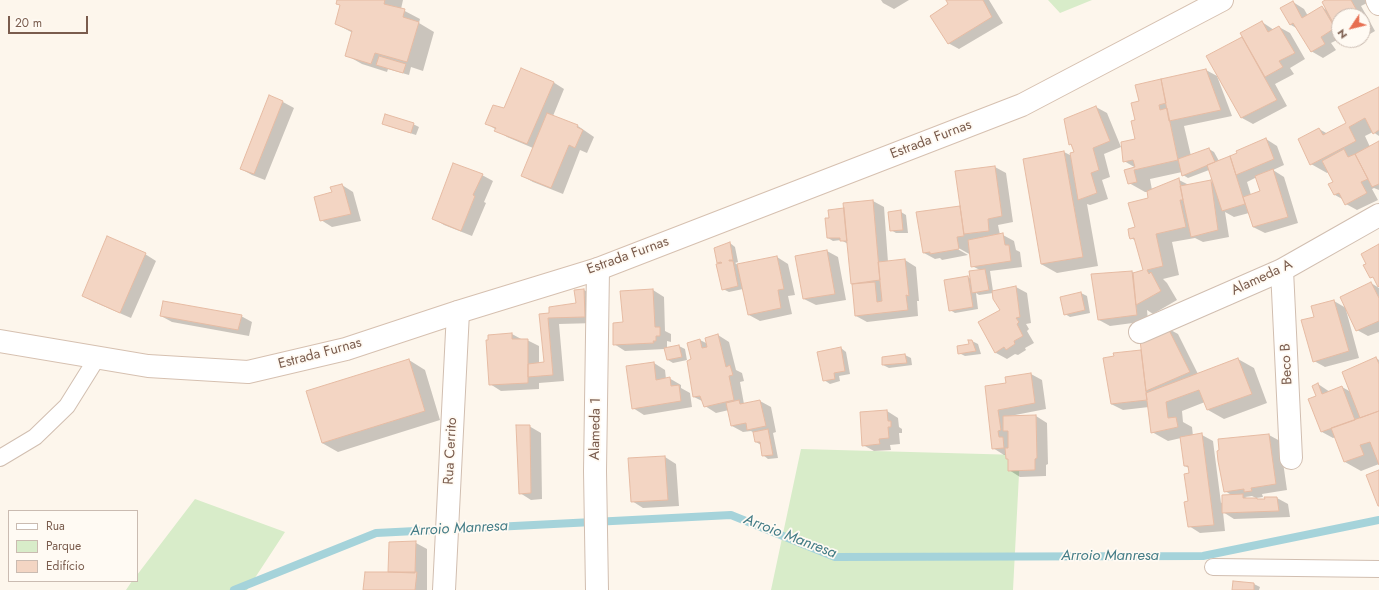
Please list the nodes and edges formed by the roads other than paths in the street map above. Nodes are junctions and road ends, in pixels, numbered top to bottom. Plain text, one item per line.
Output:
1 (1222, 0) edge
2 (1377, 0) edge
3 (1379, 4) edge
4 (1379, 215) edge
5 (598, 269) junction
6 (1282, 270) junction
7 (458, 312) junction
8 (1140, 332) dead end
9 (0, 341) edge
10 (97, 358) junction
11 (0, 458) edge
12 (1291, 458) dead end
13 (1213, 567) dead end
14 (1379, 569) edge
15 (444, 590) edge
16 (597, 590) edge

1 - 5 street, Estrada Furnas
2 - 3 street
4 - 6 street, Alameda A
5 - 7 street, Estrada Furnas
5 - 16 street, Alameda 1
6 - 8 street, Alameda A
6 - 12 street, Beco B
7 - 10 street, Estrada Furnas
7 - 15 street, Rua Cerrito
9 - 10 street, Estrada Furnas
10 - 11 lane
13 - 14 lane

